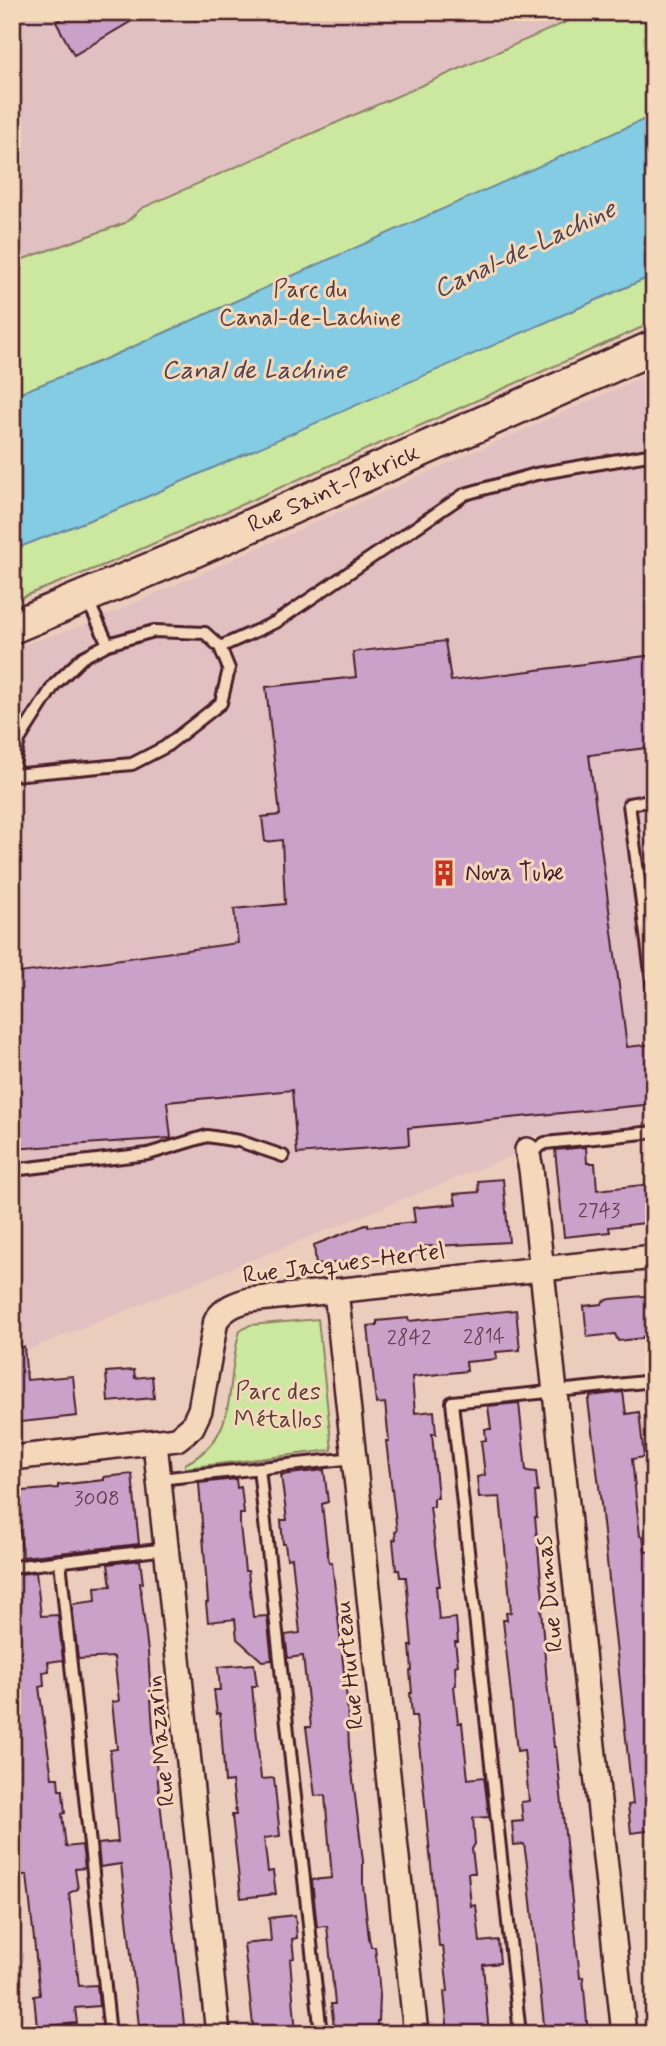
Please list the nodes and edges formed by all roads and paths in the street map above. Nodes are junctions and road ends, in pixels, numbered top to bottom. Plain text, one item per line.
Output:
1 (654, 347) edge
2 (654, 454) edge
3 (86, 597) junction
4 (12, 627) edge
5 (108, 644) junction
6 (220, 647) junction
7 (12, 775) edge
8 (654, 800) edge
9 (654, 996) edge
10 (654, 1132) edge
11 (527, 1152) joint
12 (283, 1156) dead end
13 (12, 1170) edge
14 (654, 1257) edge
15 (542, 1269) junction
16 (336, 1291) junction
17 (654, 1381) edge
18 (555, 1391) junction
19 (155, 1443) junction
20 (12, 1458) edge
21 (354, 1458) junction
22 (259, 1468) junction
23 (159, 1479) junction
24 (167, 1549) junction
25 (60, 1561) junction
26 (12, 1567) edge
27 (110, 2034) edge
28 (218, 2034) edge
29 (321, 2034) edge
30 (416, 2034) edge
31 (520, 2034) edge
32 (624, 2034) edge

1 - 3 main road, Rue Saint-Patrick
2 - 6 lane
3 - 4 main road, Rue Saint-Patrick
3 - 5 lane
5 - 6 lane
5 - 7 lane
6 - 7 lane
8 - 9 lane
10 - 11 lane
11 - 15 street, Rue Dumas
12 - 13 lane
14 - 15 street, Rue Jacques-Hertel
15 - 16 street, Rue Jacques-Hertel
15 - 18 street, Rue Dumas
16 - 19 street, Rue Jacques-Hertel
16 - 21 street, Rue Hurteau
17 - 18 lane
18 - 31 lane
18 - 32 street, Rue Dumas
19 - 20 street, Rue Jacques-Hertel
19 - 23 street, Rue Mazarin
21 - 22 lane
21 - 30 street, Rue Hurteau
22 - 23 lane
22 - 29 lane
23 - 24 street, Rue Mazarin
24 - 25 lane
24 - 28 street, Rue Mazarin
25 - 26 lane
25 - 27 lane

